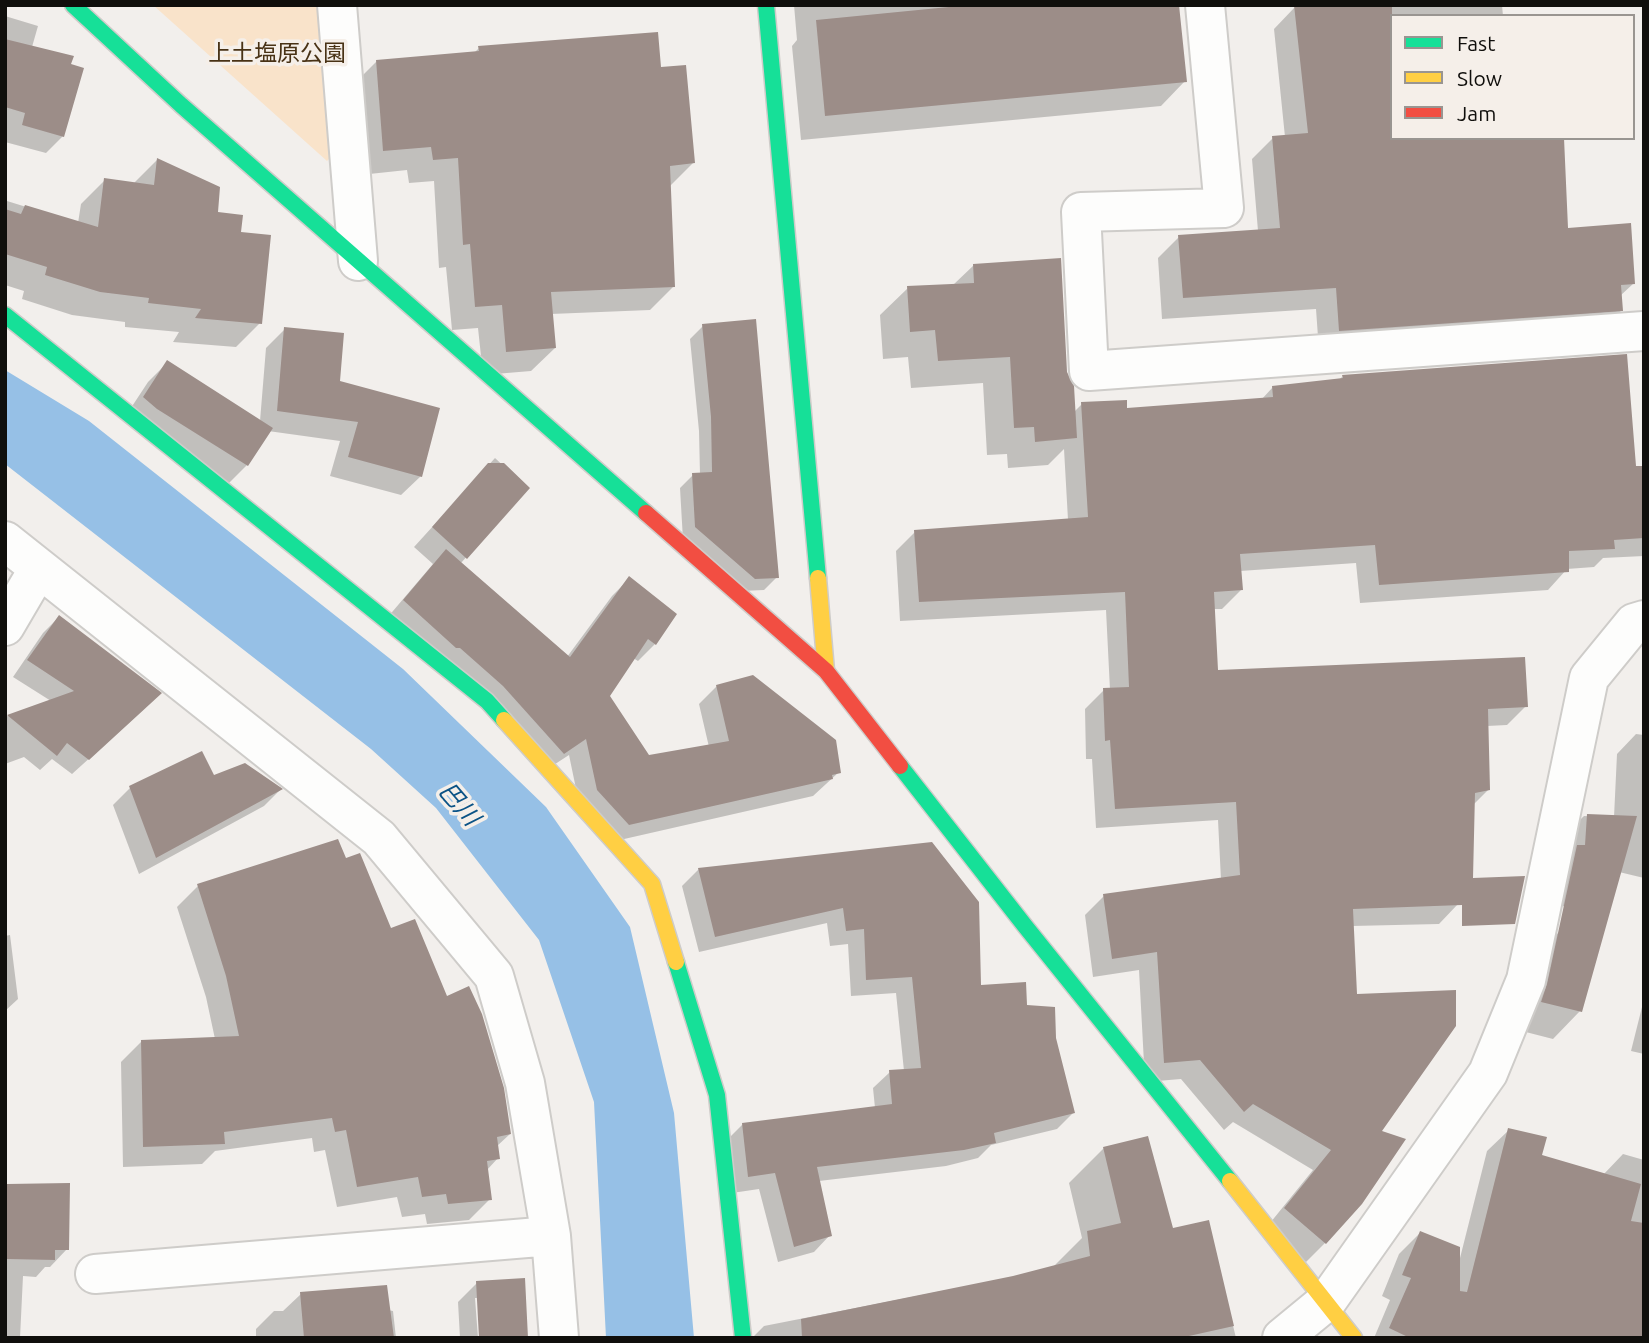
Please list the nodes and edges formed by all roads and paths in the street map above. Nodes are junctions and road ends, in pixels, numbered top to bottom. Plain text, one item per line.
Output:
1 (73, 5) edge
2 (337, 5) edge
3 (766, 5) edge
4 (1205, 5) edge
5 (358, 261) junction
6 (5, 315) edge
7 (1644, 331) edge
8 (5, 541) edge
9 (39, 568) junction
10 (1644, 620) edge
11 (5, 626) edge
12 (826, 671) junction
13 (551, 1237) junction
14 (95, 1274) dead end
15 (1327, 1301) junction
16 (559, 1338) edge
17 (743, 1338) edge
18 (1282, 1338) edge
19 (1354, 1338) edge

1 - 5 street
2 - 5 street
3 - 12 street
4 - 7 street
5 - 12 street
6 - 17 street
8 - 9 street
9 - 11 street
9 - 13 street
10 - 15 street
12 - 15 street
13 - 14 street
13 - 16 street
15 - 18 street
15 - 19 street

